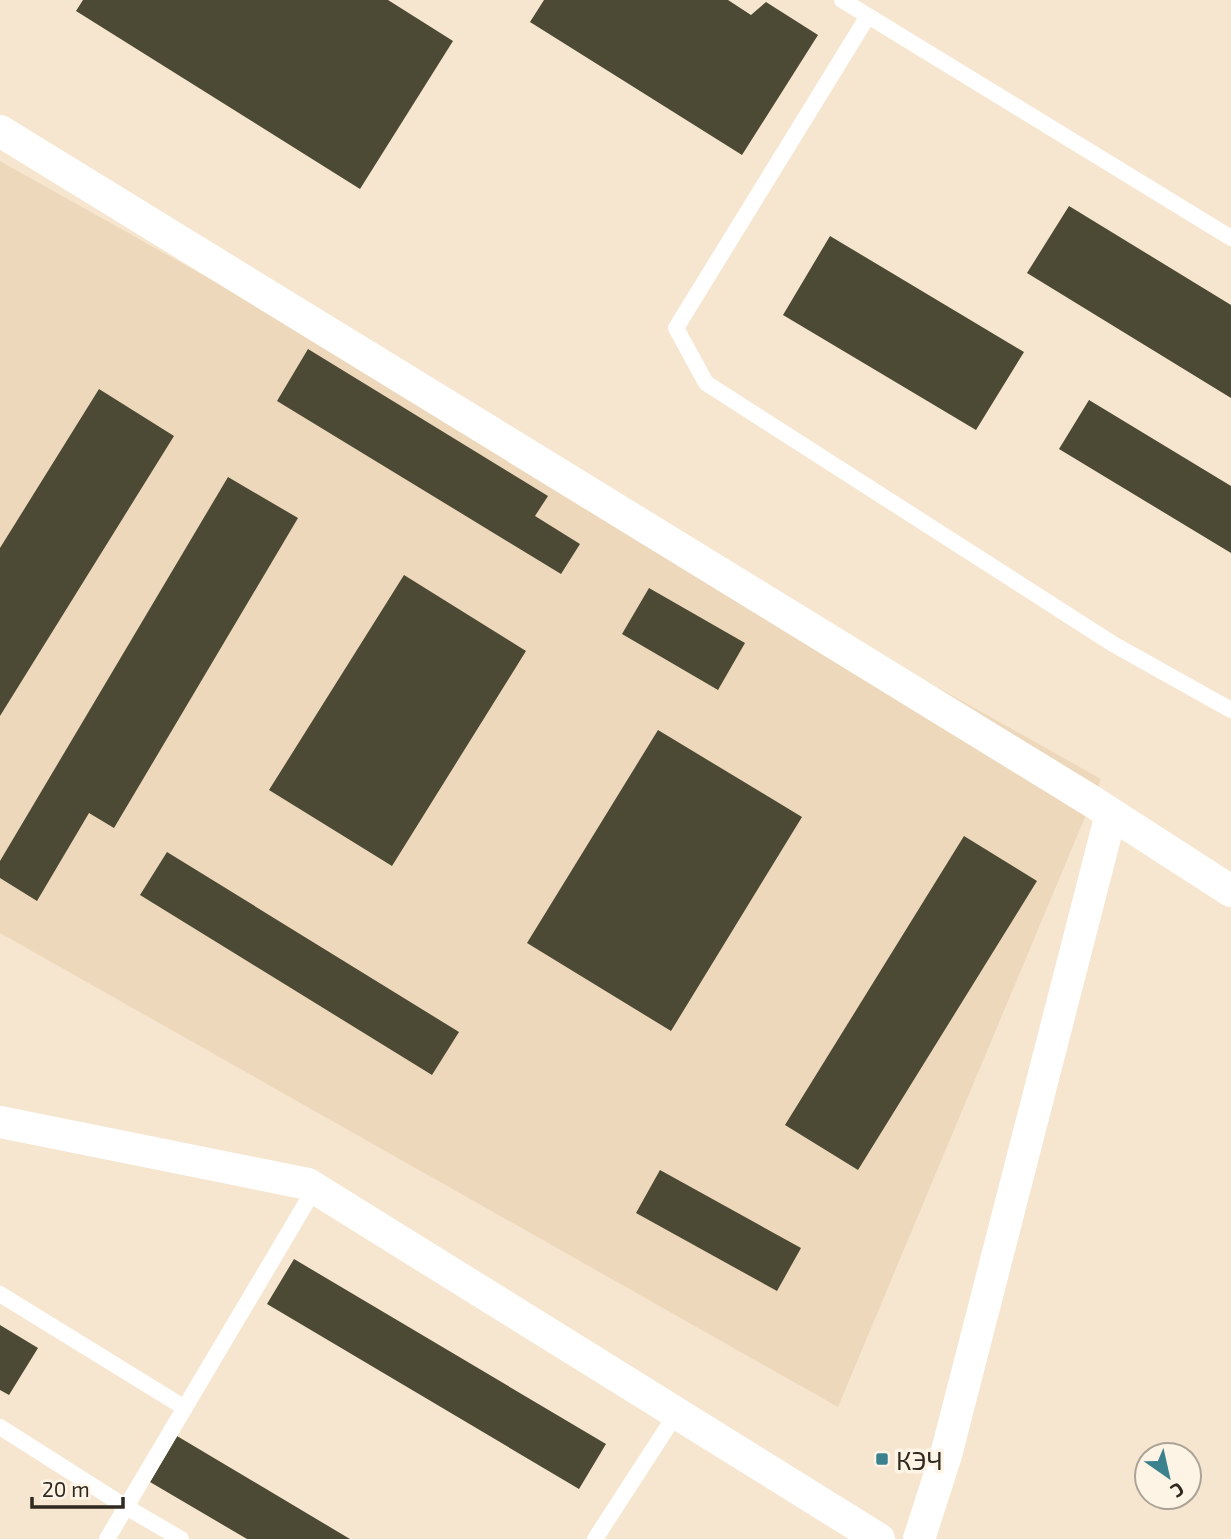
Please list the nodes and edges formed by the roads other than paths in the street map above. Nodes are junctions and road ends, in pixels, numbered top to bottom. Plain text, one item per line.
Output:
1 (842, 0) edge
2 (868, 16) junction
3 (0, 131) edge
4 (1231, 238) edge
5 (1231, 710) edge
6 (1111, 814) junction
7 (1231, 891) edge
8 (0, 1122) edge
9 (315, 1188) junction
10 (0, 1294) edge
11 (184, 1408) junction
12 (676, 1414) junction
13 (0, 1427) edge
14 (126, 1507) junction
15 (107, 1539) edge
16 (181, 1539) edge
17 (596, 1539) edge
18 (879, 1539) edge
19 (919, 1539) edge

1 - 2 lane
2 - 4 lane
2 - 5 lane
3 - 6 street
6 - 7 street
6 - 19 street
8 - 9 street
9 - 11 lane
9 - 12 street
10 - 11 lane
11 - 14 lane
12 - 17 lane
12 - 18 street
13 - 14 lane
14 - 15 lane
14 - 16 lane

